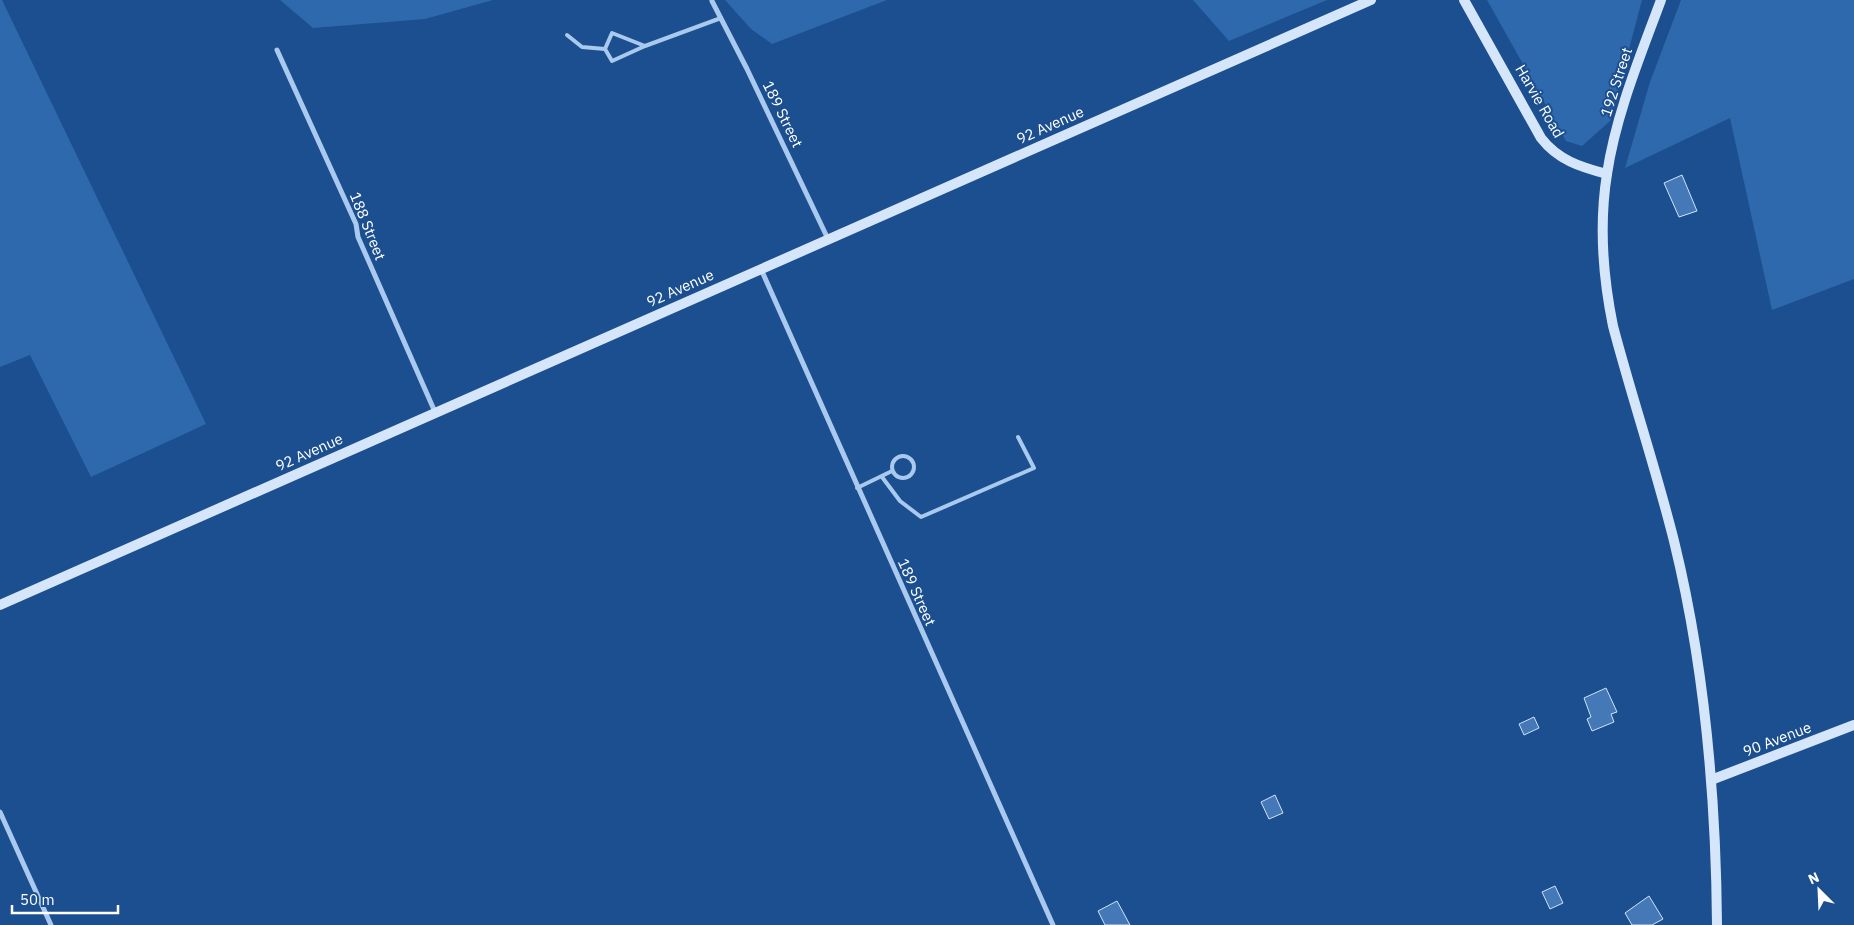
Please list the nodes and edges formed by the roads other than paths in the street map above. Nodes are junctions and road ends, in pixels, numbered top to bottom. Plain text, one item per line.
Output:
1 (1371, 0) edge
2 (1464, 0) edge
3 (1661, 0) edge
4 (712, 1) dead end
5 (720, 18) junction
6 (566, 35) dead end
7 (645, 46) junction
8 (606, 49) junction
9 (277, 50) dead end
10 (1607, 174) junction
11 (828, 239) junction
12 (760, 269) junction
13 (435, 412) junction
14 (1018, 437) dead end
15 (892, 472) junction
16 (882, 477) junction
17 (857, 488) junction
18 (0, 605) edge
19 (1854, 725) edge
20 (1711, 780) junction
21 (0, 812) edge
22 (51, 925) edge
23 (1053, 925) edge
24 (1717, 925) edge

1 - 11 street, 92 Avenue
2 - 10 street, Harvie Road
3 - 10 street, 192 Street
4 - 5 street, 189 Street
5 - 7 lane
5 - 11 street, 189 Street
6 - 8 lane
7 - 8 lane
7 - 8 lane
9 - 13 street, 188 Street
10 - 20 street
11 - 12 street, 92 Avenue
12 - 13 street, 92 Avenue
12 - 17 street, 189 Street
13 - 18 street, 92 Avenue
14 - 16 lane
15 - 15 lane
15 - 16 lane
16 - 17 lane
17 - 23 street, 189 Street
19 - 20 street, 90 Avenue
20 - 24 street
21 - 22 street

